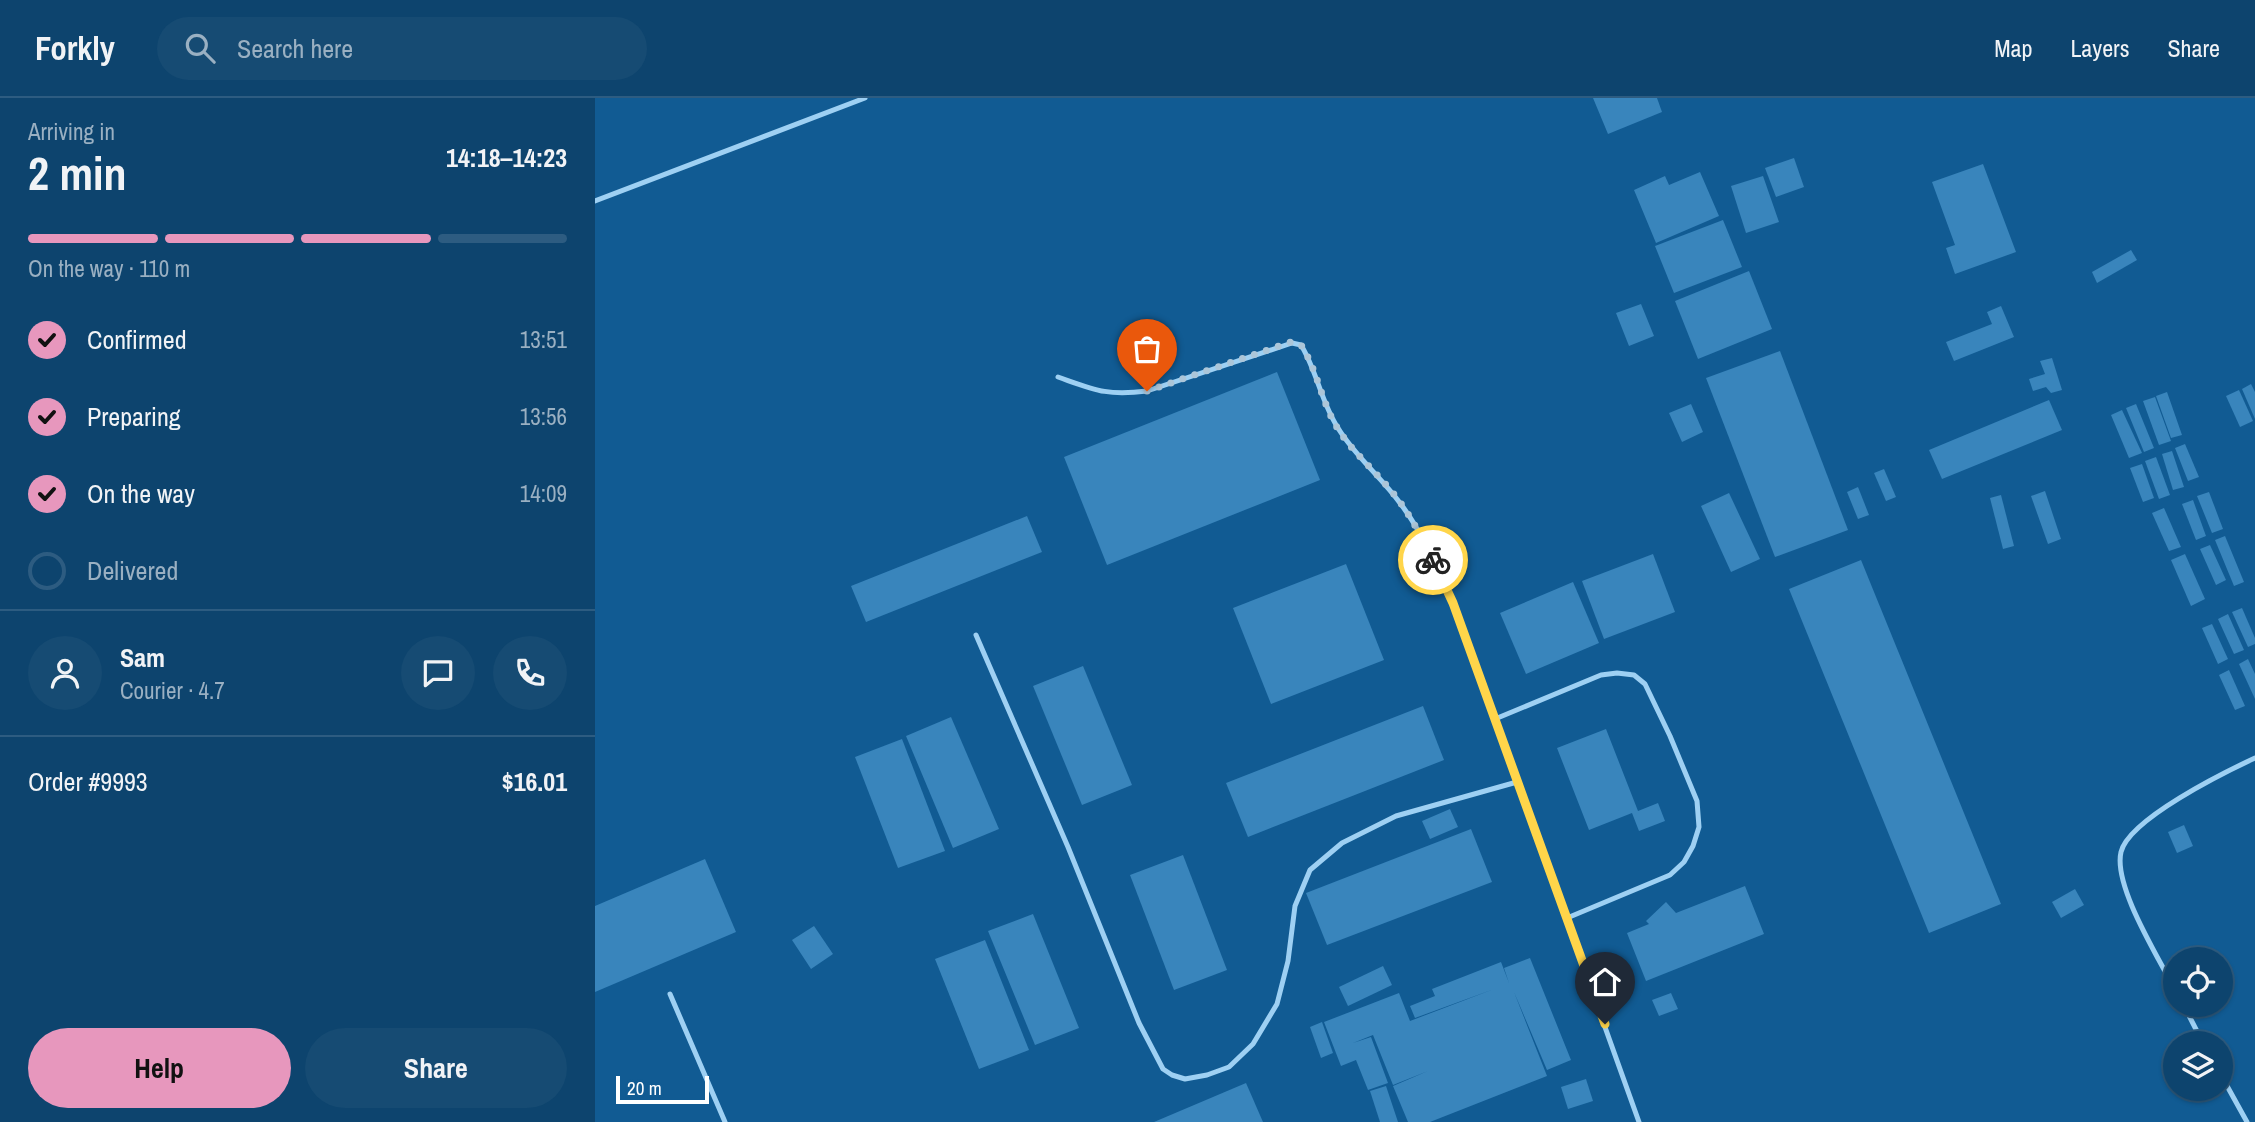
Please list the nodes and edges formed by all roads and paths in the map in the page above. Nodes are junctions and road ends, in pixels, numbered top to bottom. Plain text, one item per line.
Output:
1 (865, 98) edge
2 (595, 201) edge
3 (1058, 377) dead end
4 (976, 635) dead end
5 (1495, 719) junction
6 (2255, 758) edge
7 (1517, 782) junction
8 (1567, 918) junction
9 (2163, 966) edge
10 (670, 994) dead end
11 (2233, 1097) edge
12 (725, 1122) edge
13 (1639, 1122) edge
14 (2247, 1122) edge

1 - 2 lane
3 - 5 lane
4 - 7 lane
5 - 7 lane
5 - 8 lane
6 - 9 lane
7 - 8 lane
8 - 13 lane
10 - 12 lane
11 - 14 lane

